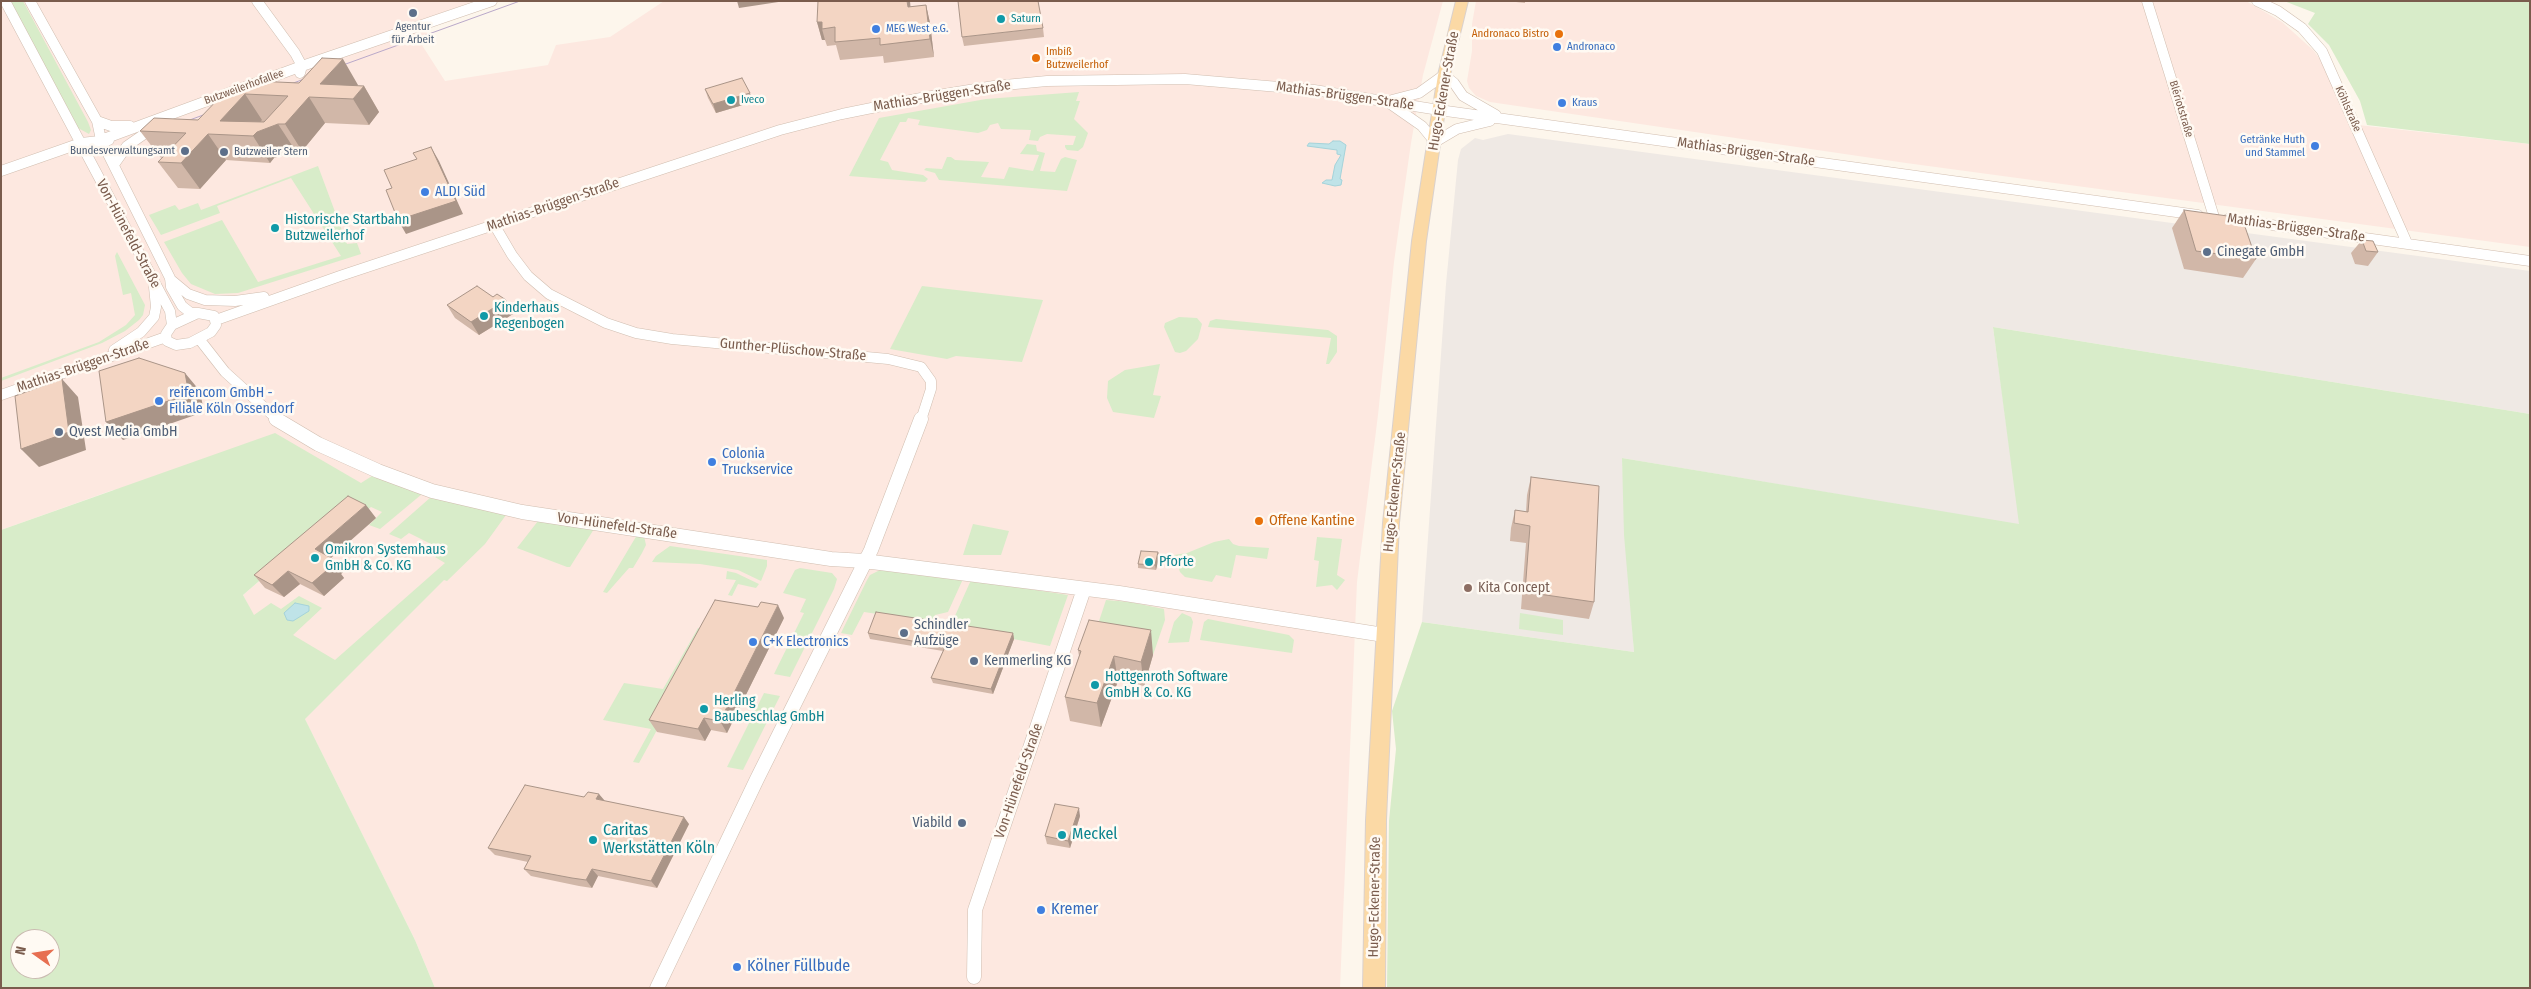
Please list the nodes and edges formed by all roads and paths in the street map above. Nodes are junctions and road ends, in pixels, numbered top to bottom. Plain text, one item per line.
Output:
1 (5, 1) edge
2 (30, 1) edge
3 (257, 1) edge
4 (492, 1) edge
5 (1462, 1) edge
6 (2147, 1) edge
7 (2257, 1) edge
8 (300, 71) junction
9 (1444, 75) junction
10 (1387, 101) junction
11 (1439, 110) junction
12 (1502, 119) junction
13 (97, 121) junction
14 (137, 126) junction
15 (150, 130) junction
16 (101, 140) junction
17 (1435, 142) junction
18 (81, 143) junction
19 (115, 163) junction
20 (1, 171) edge
21 (2214, 217) junction
22 (495, 226) junction
23 (2407, 244) junction
24 (2530, 261) edge
25 (151, 277) junction
26 (170, 278) junction
27 (283, 296) junction
28 (198, 313) junction
29 (216, 320) junction
30 (172, 325) junction
31 (166, 337) junction
32 (200, 340) junction
33 (85, 365) junction
34 (1, 395) edge
35 (864, 561) junction
36 (1084, 589) junction
37 (1384, 635) junction
38 (974, 977) dead end
39 (657, 988) edge
40 (1374, 988) edge

1 - 18 street, Von-Hünefeld-Straße
2 - 13 street, Von-Hünefeld-Straße
3 - 8 street
4 - 8 street, Butzweilerhofallee
5 - 9 main road, Hugo-Eckener-Straße
6 - 21 street, Blériotstraße
7 - 23 street, Köhlstraße
8 - 14 street, Butzweilerhofallee
8 - 15 street, Butzweilerhofallee
9 - 10 street
9 - 11 main road, Hugo-Eckener-Straße
9 - 12 street
10 - 11 street, Mathias-Brüggen-Straße
10 - 17 street
10 - 22 street, Mathias-Brüggen-Straße
11 - 12 street, Mathias-Brüggen-Straße
11 - 17 main road, Hugo-Eckener-Straße
12 - 17 street
12 - 21 street, Mathias-Brüggen-Straße
13 - 14 street, Butzweilerhofallee
13 - 16 street, Von-Hünefeld-Straße
14 - 16 street, Butzweilerhofallee
15 - 16 street, Butzweilerhofallee
15 - 19 street, Butzweilerhofallee
16 - 18 street
16 - 19 street, Von-Hünefeld-Straße
17 - 37 main road, Hugo-Eckener-Straße
18 - 20 street
18 - 25 street, Von-Hünefeld-Straße
19 - 26 street, Von-Hünefeld-Straße
21 - 23 street, Mathias-Brüggen-Straße
22 - 27 street, Mathias-Brüggen-Straße
22 - 35 street, Gunther-Plüschow-Straße
23 - 24 street, Mathias-Brüggen-Straße
25 - 30 street, Von-Hünefeld-Straße
25 - 33 street
26 - 27 street
26 - 28 street, Von-Hünefeld-Straße
27 - 29 street, Mathias-Brüggen-Straße
28 - 29 street, Von-Hünefeld-Straße
28 - 30 street
29 - 32 street
30 - 31 street
31 - 32 street
31 - 33 street, Mathias-Brüggen-Straße
32 - 35 street, Von-Hünefeld-Straße
33 - 34 street, Mathias-Brüggen-Straße
35 - 36 street, Von-Hünefeld-Straße
35 - 39 street, Gunther-Plüschow-Straße
36 - 37 street, Von-Hünefeld-Straße
36 - 38 street, Von-Hünefeld-Straße
37 - 40 main road, Hugo-Eckener-Straße

